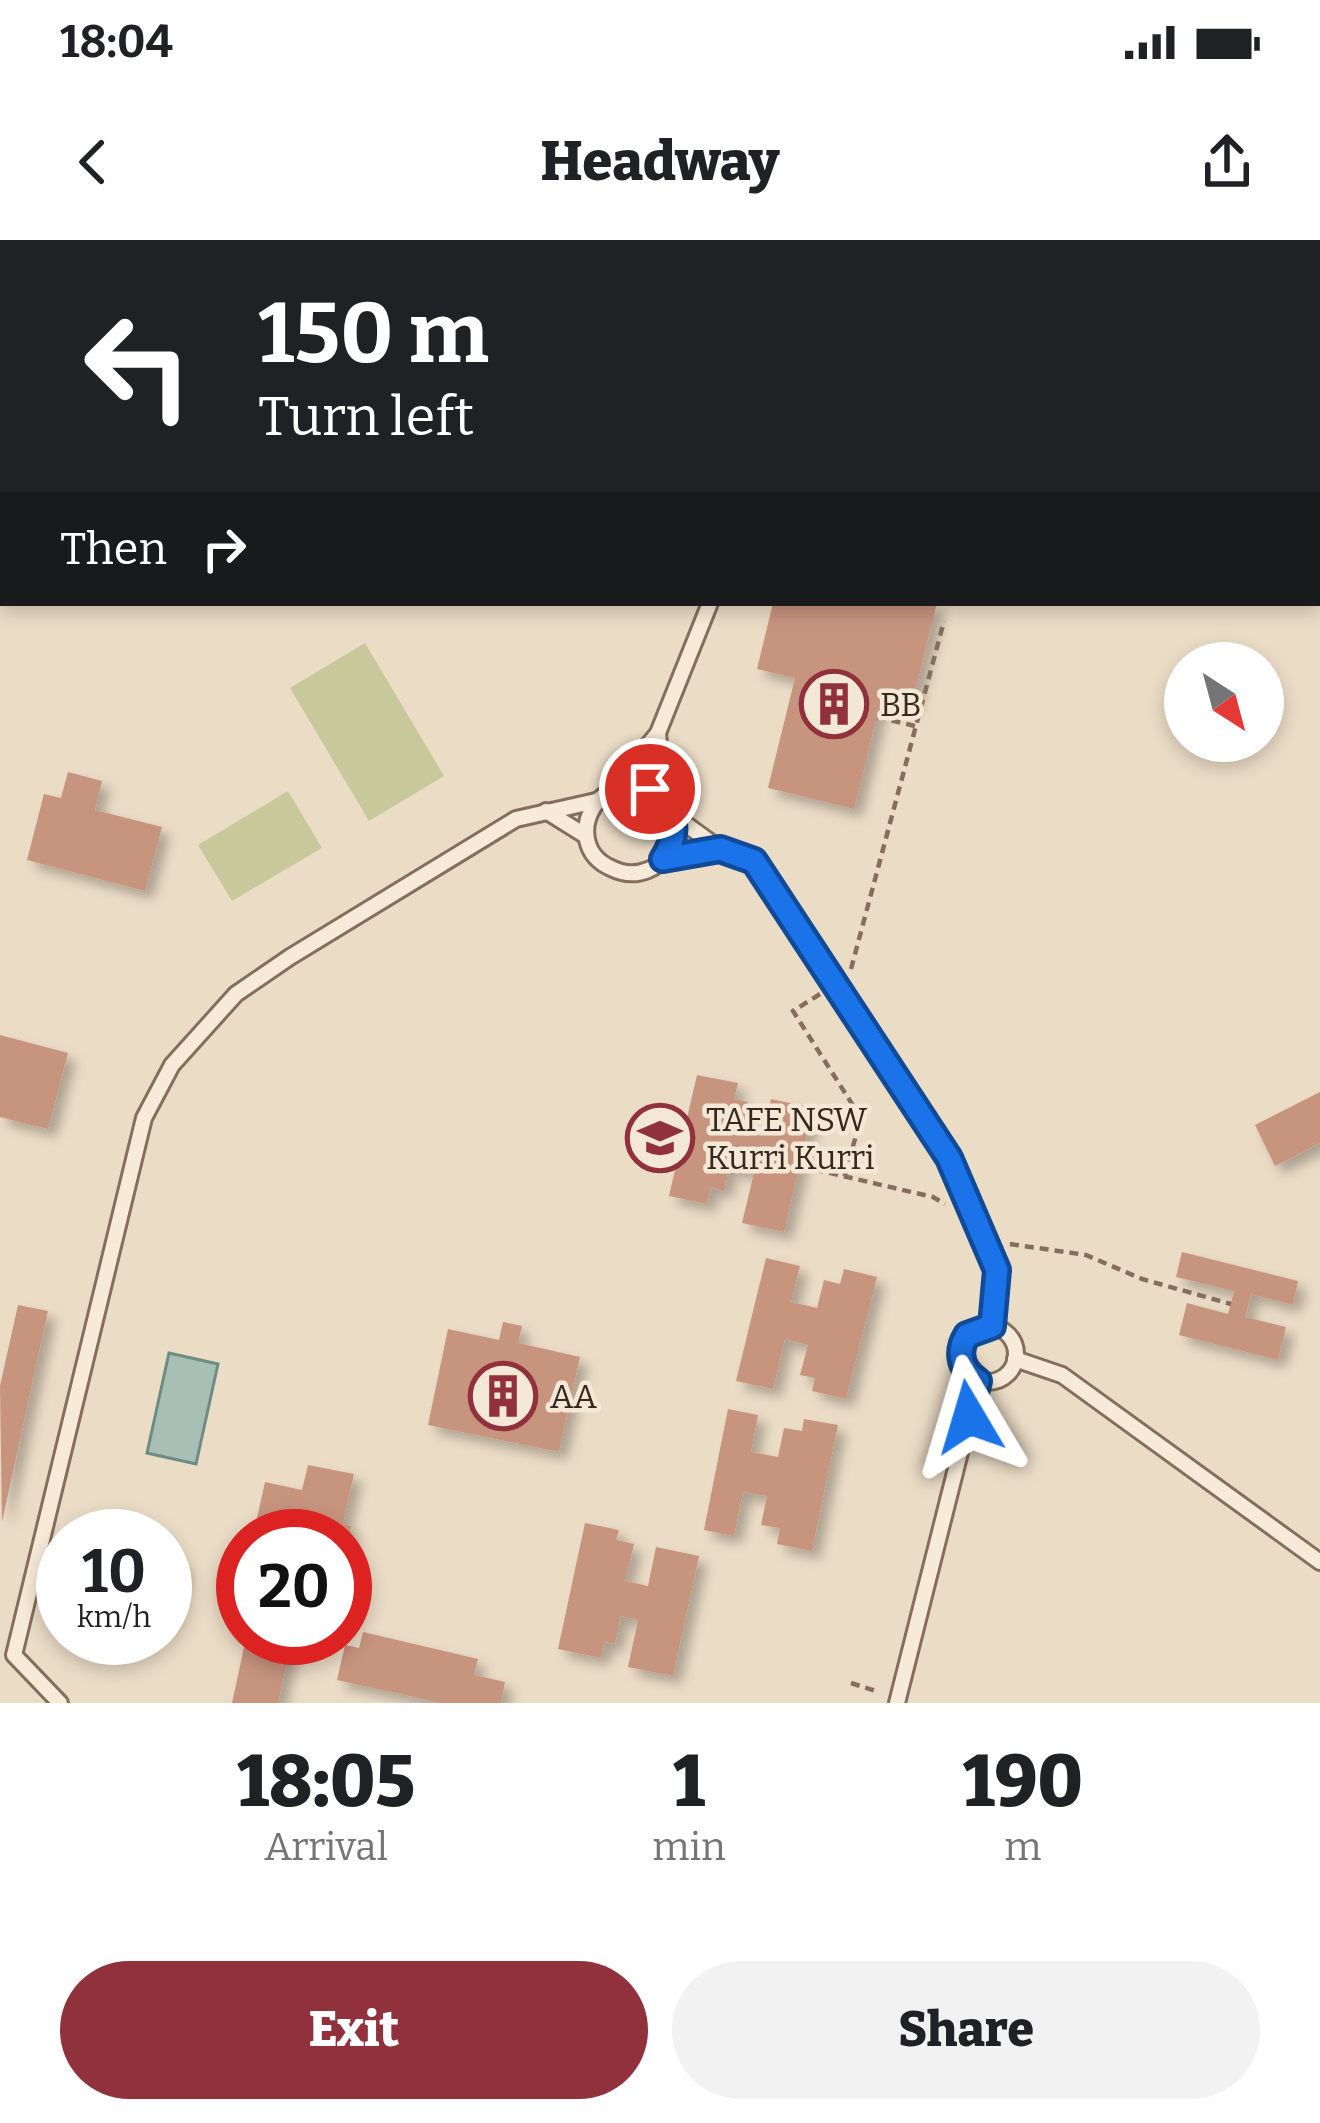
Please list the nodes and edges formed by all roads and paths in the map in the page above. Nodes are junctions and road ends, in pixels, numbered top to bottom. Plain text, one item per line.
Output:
1 (709, 606) edge
2 (944, 621) dead end
3 (877, 717) dead end
4 (915, 727) junction
5 (658, 733) junction
6 (612, 789) junction
7 (596, 801) junction
8 (669, 808) junction
9 (546, 811) junction
10 (586, 836) junction
11 (720, 849) junction
12 (663, 859) junction
13 (835, 985) junction
14 (800, 1166) dead end
15 (844, 1178) junction
16 (976, 1221) junction
17 (1231, 1304) dead end
18 (992, 1326) junction
19 (1016, 1359) junction
20 (978, 1381) junction
21 (1320, 1562) edge
22 (60, 1703) edge
23 (897, 1703) edge

1 - 5 lane
2 - 4 path
3 - 4 path
4 - 13 path
5 - 6 lane
5 - 8 lane
6 - 7 lane
6 - 8 lane
7 - 9 lane
7 - 10 lane
8 - 11 lane
8 - 12 lane
9 - 10 lane
9 - 22 lane
10 - 12 lane
11 - 12 lane
11 - 13 lane
13 - 15 path
13 - 16 lane
14 - 15 path
15 - 16 path
16 - 17 path
16 - 18 lane
18 - 19 lane
18 - 20 lane
19 - 20 lane
19 - 21 lane
20 - 23 lane

